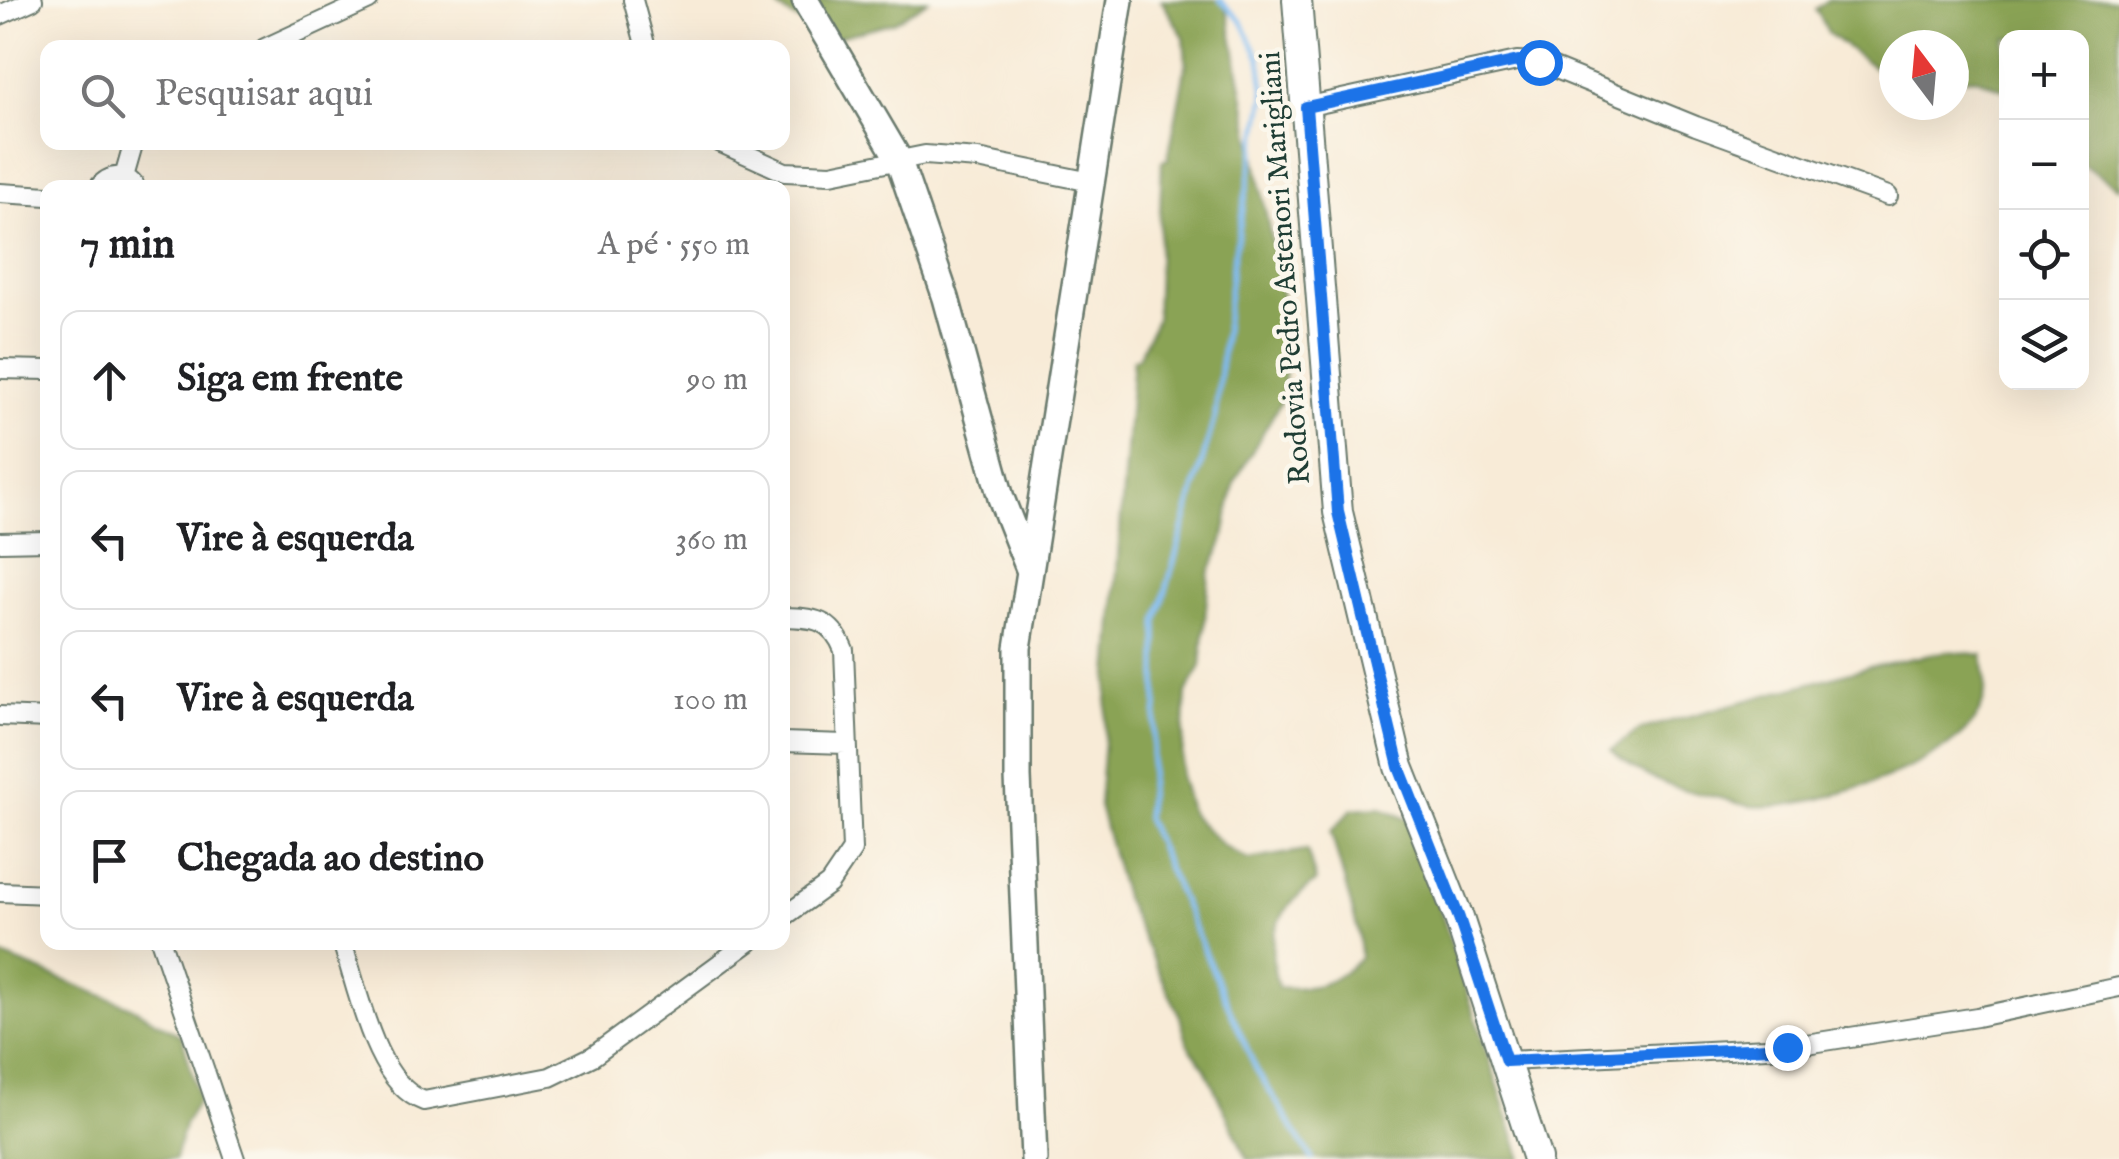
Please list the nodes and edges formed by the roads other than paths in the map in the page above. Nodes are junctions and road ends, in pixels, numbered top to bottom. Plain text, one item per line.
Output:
1 (33, 0) edge
2 (369, 0) edge
3 (633, 0) edge
4 (806, 0) edge
5 (1120, 0) edge
6 (1297, 0) edge
7 (0, 15) edge
8 (282, 40) edge
9 (644, 40) edge
10 (1306, 107) junction
11 (133, 150) edge
12 (737, 150) edge
13 (898, 158) junction
14 (130, 180) edge
15 (1091, 182) junction
16 (0, 193) edge
17 (40, 196) edge
18 (1888, 196) dead end
19 (0, 369) edge
20 (40, 370) edge
21 (40, 541) edge
22 (0, 542) edge
23 (1030, 570) junction
24 (790, 618) edge
25 (0, 716) edge
26 (40, 718) edge
27 (790, 742) edge
28 (846, 744) junction
29 (0, 892) edge
30 (40, 894) edge
31 (790, 912) edge
32 (164, 950) edge
33 (345, 950) edge
34 (738, 950) edge
35 (2119, 987) edge
36 (1506, 1061) junction
37 (236, 1159) edge
38 (1034, 1159) edge
39 (1537, 1159) edge

1 - 7 street
2 - 8 street
3 - 9 street
4 - 13 street
5 - 15 street
6 - 10 main road, Rodovia Pedro Astenori Marigliani
10 - 18 street
10 - 36 main road, Rodovia Pedro Astenori Marigliani
11 - 14 street
12 - 13 street
13 - 15 street
13 - 23 street
15 - 23 street
16 - 17 street
19 - 20 street
21 - 22 street
23 - 38 street
24 - 28 street
25 - 26 street
27 - 28 street
28 - 31 street
29 - 30 street
32 - 37 street
33 - 34 street
35 - 36 street
36 - 39 main road, Rodovia Pedro Astenori Marigliani

